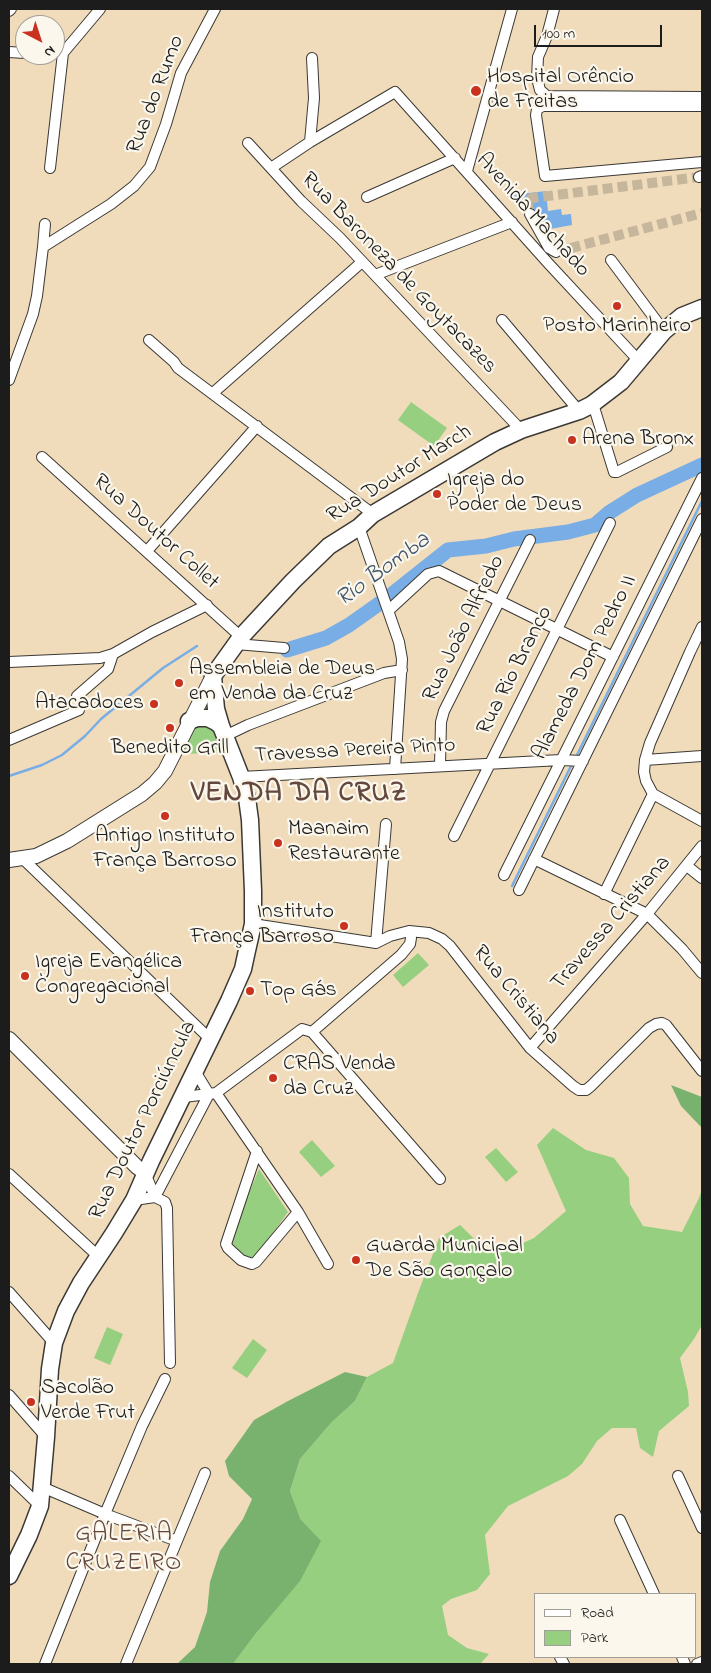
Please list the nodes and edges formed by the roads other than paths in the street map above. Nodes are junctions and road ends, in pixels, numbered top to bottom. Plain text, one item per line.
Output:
1 (92, 9) edge
2 (100, 9) edge
3 (215, 9) edge
4 (512, 9) edge
5 (554, 9) edge
6 (76, 35) junction
7 (65, 47) edge
8 (312, 58) dead end
9 (58, 65) edge
10 (702, 97) edge
11 (702, 106) edge
12 (310, 142) junction
13 (248, 143) dead end
14 (455, 158) junction
15 (702, 162) edge
16 (50, 168) dead end
17 (271, 168) junction
18 (466, 171) junction
19 (367, 197) dead end
20 (530, 214) dead end
21 (512, 222) junction
22 (44, 224) dead end
23 (43, 247) junction
24 (556, 252) dead end
25 (611, 260) dead end
26 (362, 262) junction
27 (375, 275) junction
28 (702, 308) edge
29 (502, 320) dead end
30 (664, 331) junction
31 (149, 340) dead end
32 (639, 361) junction
33 (9, 380) edge
34 (213, 393) junction
35 (586, 407) junction
36 (257, 426) junction
37 (521, 430) junction
38 (667, 447) dead end
39 (42, 457) dead end
40 (702, 478) edge
41 (373, 514) junction
42 (610, 523) dead end
43 (701, 525) edge
44 (359, 527) junction
45 (530, 540) dead end
46 (147, 551) junction
47 (500, 601) junction
48 (386, 602) junction
49 (208, 605) junction
50 (702, 628) edge
51 (557, 630) junction
52 (239, 641) junction
53 (284, 648) dead end
54 (114, 654) junction
55 (613, 657) junction
56 (9, 662) edge
57 (402, 670) junction
58 (213, 676) junction
59 (77, 696) dead end
60 (79, 710) dead end
61 (189, 722) junction
62 (223, 731) junction
63 (9, 740) edge
64 (702, 756) edge
65 (573, 760) junction
66 (645, 760) junction
67 (490, 764) junction
68 (440, 766) junction
69 (395, 769) junction
70 (241, 776) junction
71 (653, 794) junction
72 (702, 821) edge
73 (386, 824) dead end
74 (454, 836) dead end
75 (702, 846) edge
76 (15, 859) edge
77 (534, 859) junction
78 (687, 866) junction
79 (504, 875) dead end
80 (702, 878) edge
81 (519, 890) dead end
82 (604, 894) junction
83 (646, 914) junction
84 (253, 924) junction
85 (411, 938) dead end
86 (376, 943) junction
87 (702, 973) edge
88 (312, 1032) junction
89 (9, 1039) edge
90 (210, 1039) junction
91 (530, 1048) junction
92 (195, 1071) junction
93 (702, 1071) edge
94 (213, 1093) junction
95 (183, 1097) junction
96 (257, 1151) junction
97 (145, 1173) junction
98 (9, 1174) edge
99 (440, 1179) dead end
100 (155, 1196) junction
101 (134, 1200) junction
102 (298, 1212) junction
103 (98, 1256) junction
104 (328, 1264) dead end
105 (9, 1292) edge
106 (54, 1343) junction
107 (170, 1363) dead end
108 (165, 1379) dead end
109 (9, 1396) edge
110 (46, 1437) junction
111 (205, 1473) dead end
112 (9, 1476) edge
113 (678, 1476) dead end
114 (42, 1487) junction
115 (40, 1506) junction
116 (105, 1514) junction
117 (620, 1520) dead end
118 (702, 1528) edge
119 (177, 1541) junction
120 (9, 1576) edge
121 (654, 1593) edge
122 (702, 1662) edge
123 (46, 1664) edge
124 (126, 1664) edge
125 (697, 1664) edge

1 - 6 street
2 - 6 street
3 - 23 street, Rua do Rumo
4 - 18 street
5 - 10 street
6 - 7 street
8 - 12 street
9 - 16 street
11 - 15 street
12 - 14 street, Avenida Machado
12 - 17 street
13 - 17 street, Rua Baroneza de Goytacazes
14 - 18 street, Avenida Machado
14 - 19 street
17 - 26 street, Rua Baroneza de Goytacazes
18 - 21 street, Avenida Machado
20 - 24 street
21 - 27 street
21 - 32 street, Avenida Machado
22 - 23 street
23 - 33 street
25 - 30 street
26 - 27 street, Rua Baroneza de Goytacazes
26 - 34 street
27 - 37 street, Rua Baroneza de Goytacazes
28 - 30 main road, Rua Doutor March
29 - 35 street
30 - 32 main road, Rua Doutor March
31 - 34 street
32 - 35 main road, Rua Doutor March
34 - 36 street
35 - 37 main road, Rua Doutor March
35 - 38 street
36 - 41 street
36 - 46 street
37 - 41 main road, Rua Doutor March
39 - 46 street, Rua Doutor Collet
40 - 55 street, Alameda Dom Pedro II
41 - 44 main road, Rua Doutor March
42 - 51 street, Rua Rio Branco
43 - 65 street, Alameda Dom Pedro II
44 - 48 street
44 - 52 main road, Rua Doutor March
45 - 47 street, Rua João Alfredo
46 - 49 street, Rua Doutor Collet
47 - 48 street
47 - 51 street
47 - 68 street, Rua João Alfredo
48 - 57 street
49 - 52 street, Rua Doutor Collet
49 - 54 street
50 - 66 street
51 - 55 street
51 - 67 street, Rua Rio Branco
52 - 53 street
52 - 58 main road, Rua Doutor March
54 - 56 street
54 - 59 street
55 - 65 street, Alameda Dom Pedro II
57 - 62 street
57 - 69 street
58 - 61 main road, Rua Doutor March
58 - 62 main road, Rua Doutor Porciúncula
60 - 63 street
61 - 62 main road
61 - 76 main road, Rua Doutor March
62 - 70 main road, Rua Doutor Porciúncula
64 - 66 street
65 - 67 street, Travessa Pereira Pinto
65 - 77 street, Alameda Dom Pedro II
65 - 79 street, Alameda Dom Pedro II
66 - 71 street
67 - 68 street, Travessa Pereira Pinto
67 - 74 street, Rua Rio Branco
68 - 69 street, Travessa Pereira Pinto
69 - 70 street, Travessa Pereira Pinto
70 - 84 main road, Rua Doutor Porciúncula
71 - 72 street
71 - 82 street
73 - 86 street
75 - 78 street, Travessa Cristiana
76 - 90 street
77 - 81 street, Alameda Dom Pedro II
77 - 82 street
78 - 80 street
78 - 83 street, Travessa Cristiana
82 - 83 street
83 - 87 street
83 - 91 street, Travessa Cristiana
84 - 86 street
84 - 90 main road, Rua Doutor Porciúncula
85 - 88 street
86 - 91 street, Rua Cristiana
88 - 94 street
88 - 99 street
89 - 97 main road
90 - 92 main road, Rua Doutor Porciúncula
91 - 93 street, Rua Cristiana
92 - 94 street
92 - 95 main road, Rua Doutor Porciúncula
94 - 95 street
94 - 96 street
94 - 100 street
95 - 97 main road, Rua Doutor Porciúncula
96 - 102 street
96 - 102 street
97 - 100 street
97 - 101 main road, Rua Doutor Porciúncula
98 - 103 street
100 - 101 street
100 - 107 street
101 - 103 main road, Rua Doutor Porciúncula
102 - 104 street
103 - 106 main road, Rua Doutor Porciúncula
105 - 106 street
106 - 110 main road, Rua Doutor Porciúncula
108 - 116 street
109 - 110 street
110 - 114 main road, Rua Doutor Porciúncula
111 - 119 street
112 - 115 street
113 - 118 street
114 - 115 main road, Rua Doutor Porciúncula
114 - 116 street
115 - 120 main road, Rua Doutor Porciúncula
116 - 119 street
116 - 123 street
117 - 121 street
119 - 124 street
122 - 125 street

